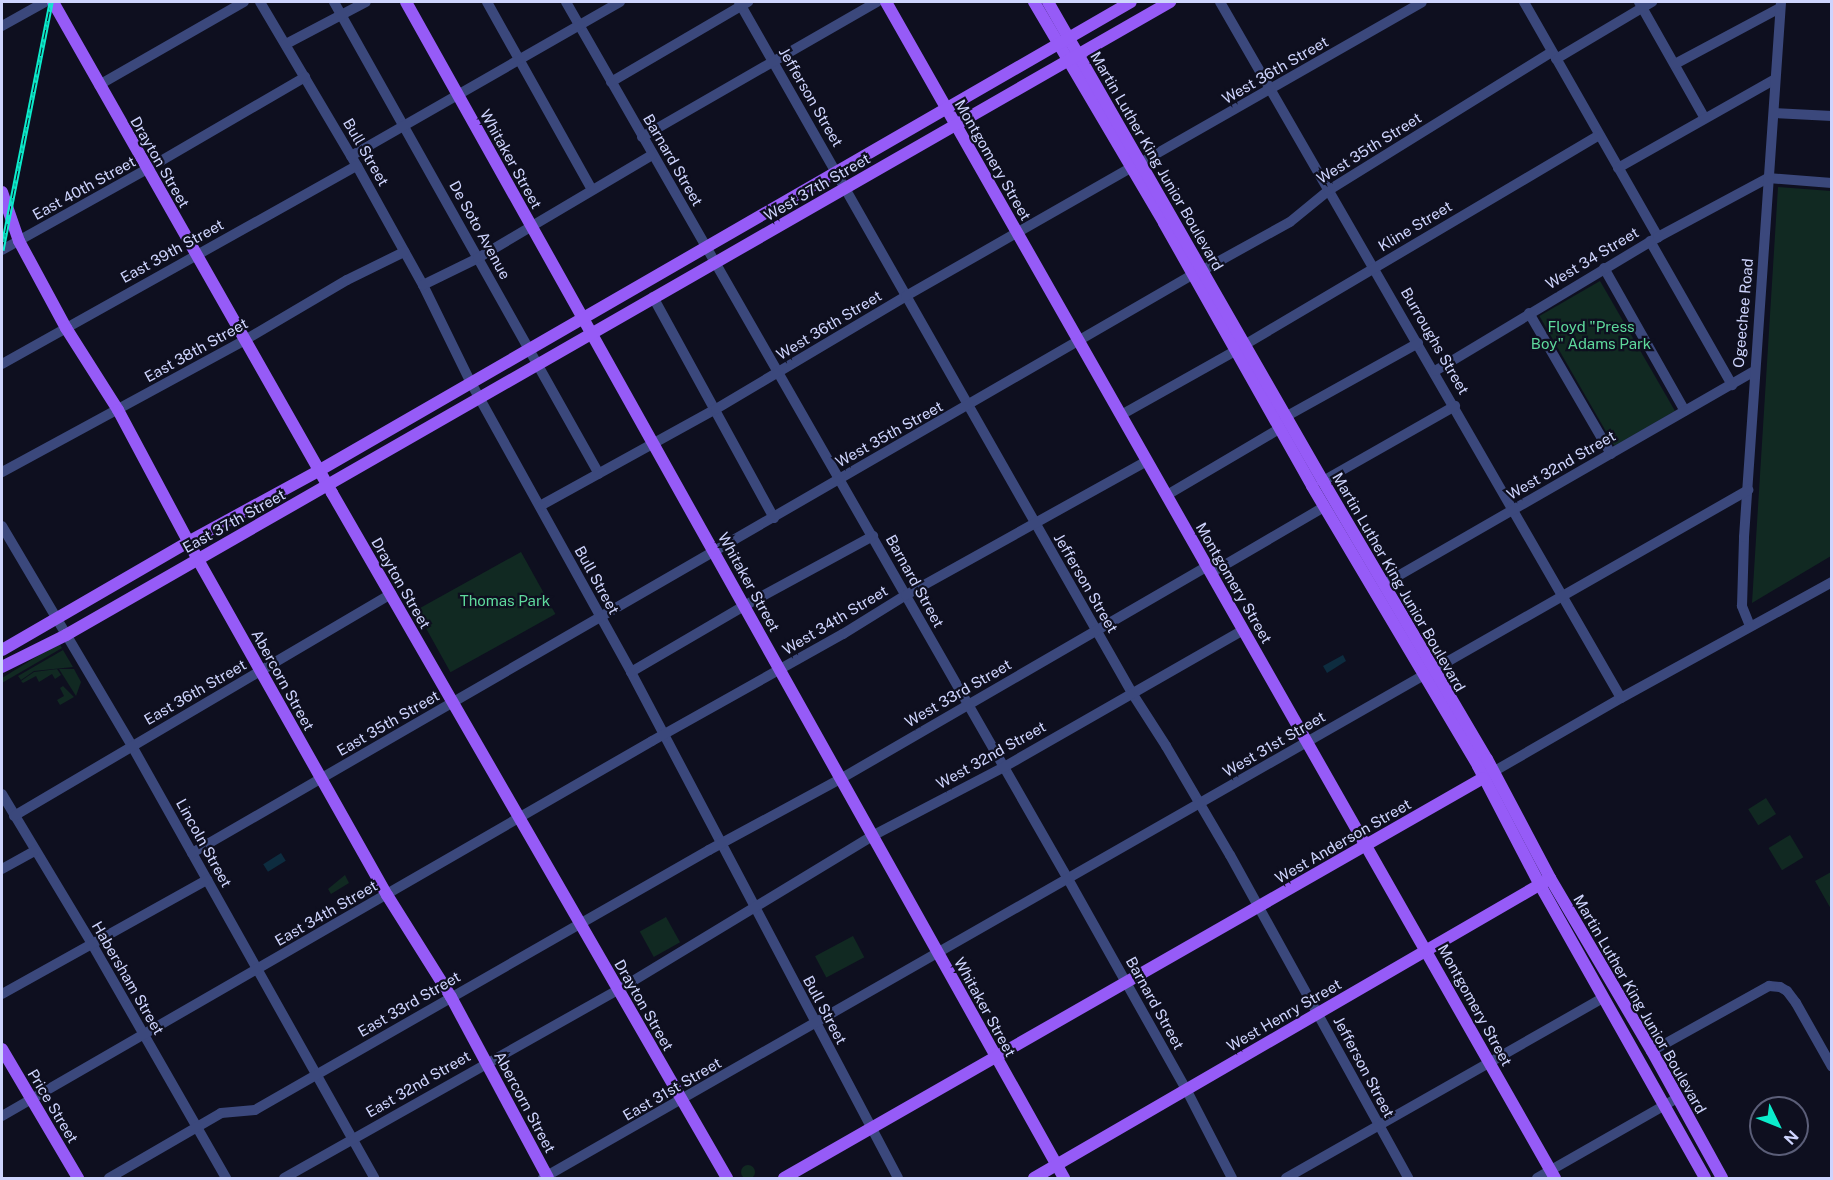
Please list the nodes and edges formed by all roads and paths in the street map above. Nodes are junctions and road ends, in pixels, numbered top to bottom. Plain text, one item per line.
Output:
1 (45, 2) edge
2 (53, 2) edge
3 (244, 2) edge
4 (260, 2) edge
5 (333, 2) edge
6 (366, 2) edge
7 (406, 2) edge
8 (487, 2) edge
9 (566, 2) edge
10 (620, 2) edge
11 (877, 2) edge
12 (886, 2) edge
13 (1034, 2) edge
14 (1048, 2) edge
15 (1131, 2) edge
16 (1170, 2) edge
17 (1220, 2) edge
18 (1422, 2) edge
19 (1524, 2) edge
20 (743, 3) edge
21 (1645, 3) edge
22 (1780, 5) edge
23 (341, 15) junction
24 (579, 25) junction
25 (2, 26) edge
26 (1063, 40) junction
27 (286, 44) junction
28 (1554, 55) junction
29 (1073, 57) junction
30 (773, 61) junction
31 (519, 62) junction
32 (1675, 64) junction
33 (304, 77) junction
34 (1775, 79) junction
35 (611, 82) junction
36 (99, 85) junction
37 (1271, 90) junction
38 (458, 96) junction
39 (946, 109) junction
40 (1774, 113) junction
41 (1832, 116) edge
42 (1704, 117) junction
43 (955, 123) junction
44 (404, 127) junction
45 (1599, 135) junction
46 (642, 137) junction
47 (652, 155) junction
48 (351, 156) junction
49 (1137, 165) junction
50 (357, 166) junction
51 (1618, 168) junction
52 (147, 170) junction
53 (836, 171) junction
54 (1768, 178) junction
55 (1832, 183) edge
56 (845, 188) junction
57 (592, 190) junction
58 (1329, 190) junction
59 (2, 192) edge
60 (531, 226) junction
61 (1018, 231) junction
62 (1654, 239) junction
63 (19, 241) junction
64 (704, 246) junction
65 (2, 250) edge
66 (404, 252) junction
67 (196, 255) junction
68 (478, 258) junction
69 (715, 264) junction
70 (1375, 268) junction
71 (1604, 268) junction
72 (1198, 273) junction
73 (423, 285) junction
74 (906, 296) junction
75 (653, 297) junction
76 (1530, 313) junction
77 (582, 316) junction
78 (66, 328) junction
79 (591, 333) junction
80 (245, 340) junction
81 (1080, 342) junction
82 (1418, 343) junction
83 (1241, 347) junction
84 (529, 349) junction
85 (2, 364) edge
86 (538, 364) junction
87 (1435, 371) junction
88 (1753, 372) junction
89 (779, 373) junction
90 (470, 381) junction
91 (1732, 385) junction
92 (478, 396) junction
93 (1455, 406) junction
94 (969, 407) junction
95 (716, 409) junction
96 (118, 410) junction
97 (1685, 411) junction
98 (1121, 415) junction
99 (1287, 416) junction
100 (1280, 429) junction
101 (654, 444) junction
102 (1611, 454) junction
103 (1147, 461) junction
104 (320, 470) junction
105 (2, 472) edge
106 (599, 474) junction
107 (840, 480) junction
108 (1323, 481) junction
109 (327, 485) junction
110 (1748, 490) junction
111 (1167, 495) junction
112 (540, 506) junction
113 (1324, 507) junction
114 (1513, 510) junction
115 (774, 518) junction
116 (1036, 524) junction
117 (2, 526) edge
118 (873, 537) junction
119 (188, 542) junction
120 (715, 552) junction
121 (197, 558) junction
122 (1209, 570) junction
123 (1832, 582) edge
124 (1384, 584) junction
125 (391, 594) junction
126 (906, 595) junction
127 (1562, 596) junction
128 (744, 606) junction
129 (57, 619) junction
130 (600, 619) junction
131 (1750, 626) junction
132 (1096, 630) junction
133 (1243, 630) junction
134 (66, 635) junction
135 (2, 650) edge
136 (2, 667) edge
137 (781, 669) junction
138 (261, 672) junction
139 (631, 672) junction
140 (1428, 673) junction
141 (1132, 693) junction
142 (1621, 698) junction
143 (453, 703) junction
144 (968, 704) junction
145 (664, 735) junction
146 (1307, 742) junction
147 (132, 746) junction
148 (1004, 767) junction
149 (1488, 775) junction
150 (842, 778) junction
151 (321, 779) junction
152 (2, 794) edge
153 (1199, 804) junction
154 (14, 816) junction
155 (519, 819) junction
156 (874, 835) junction
157 (721, 843) junction
158 (1365, 844) junction
159 (34, 851) junction
160 (192, 854) junction
161 (2, 869) edge
162 (1550, 878) junction
163 (1068, 879) junction
164 (207, 880) junction
165 (1540, 885) junction
166 (387, 895) junction
167 (1259, 907) junction
168 (754, 908) junction
169 (580, 924) junction
170 (92, 944) junction
171 (1428, 950) junction
172 (939, 954) junction
173 (257, 969) junction
174 (1126, 981) junction
175 (618, 990) junction
176 (2, 994) edge
177 (451, 997) junction
178 (1603, 998) junction
179 (1318, 1013) junction
180 (815, 1025) junction
181 (144, 1035) junction
182 (2, 1049) edge
183 (1652, 1051) junction
184 (997, 1058) junction
185 (487, 1062) junction
186 (1489, 1062) junction
187 (1832, 1067) edge
188 (316, 1075) junction
189 (1186, 1089) junction
190 (1677, 1098) junction
191 (31, 1099) junction
192 (682, 1101) junction
193 (1664, 1105) junction
194 (2, 1116) edge
195 (1378, 1126) junction
196 (196, 1127) junction
197 (871, 1128) junction
198 (352, 1139) junction
199 (1057, 1166) junction
200 (1553, 1175) edge
201 (546, 1178) edge
202 (78, 1179) edge
203 (109, 1179) edge
204 (226, 1179) edge
205 (284, 1179) edge
206 (374, 1179) edge
207 (727, 1179) edge
208 (784, 1179) edge
209 (898, 1179) edge
210 (1034, 1179) edge
211 (1064, 1179) edge
212 (1232, 1179) edge
213 (1286, 1179) edge
214 (1408, 1179) edge
215 (1537, 1179) edge
216 (1705, 1179) edge
217 (1722, 1179) edge

1 - 25 street
2 - 36 main road, Drayton Street
3 - 36 street
4 - 27 street, Bull Street
5 - 23 street, De Soto Avenue
6 - 23 street
7 - 38 main road, Whitaker Street
8 - 31 street
9 - 24 street, Barnard Street
10 - 24 street
11 - 30 street
12 - 39 main road, Montgomery Street
13 - 26 main road, Martin Luther King Junior Boulevard
14 - 26 main road, Martin Luther King Junior Boulevard
15 - 26 main road, West 37th Street
16 - 29 main road, West 37th Street
17 - 37 street, Burroughs Street
18 - 37 street, West 36th Street
19 - 28 street
20 - 30 street, Jefferson Street
20 - 35 street
21 - 28 street, West 35th Street
21 - 32 street
22 - 32 street
22 - 34 street, Ogeechee Road
23 - 27 street
23 - 44 street, De Soto Avenue
24 - 31 street
24 - 35 street, Barnard Street
26 - 29 main road, Martin Luther King Junior Boulevard
26 - 39 main road, West 37th Street
27 - 33 street, Bull Street
28 - 45 street
28 - 58 street, West 35th Street
29 - 43 main road, West 37th Street
29 - 49 main road, Martin Luther King Junior Boulevard
30 - 46 street
30 - 53 street, Jefferson Street
31 - 38 street
31 - 57 street
32 - 42 street
33 - 48 street, Bull Street
33 - 52 street, East 40th Street
34 - 40 street, Ogeechee Road
34 - 42 street
35 - 46 street, Barnard Street
36 - 52 main road, Drayton Street
37 - 49 street, West 36th Street
37 - 58 street, Burroughs Street
38 - 44 street
38 - 60 main road, Whitaker Street
39 - 43 main road, Montgomery Street
39 - 53 main road, West 37th Street
40 - 41 street
40 - 54 street, Ogeechee Road
42 - 51 street
43 - 56 main road, West 37th Street
43 - 61 main road, Montgomery Street
44 - 48 street
44 - 68 street, De Soto Avenue
45 - 51 street
45 - 70 street, Kline Street
46 - 47 street, Barnard Street
47 - 57 street
47 - 64 street, Barnard Street
48 - 50 street, Bull Street
49 - 61 street, West 36th Street
49 - 72 main road, Martin Luther King Junior Boulevard
50 - 66 street, Bull Street
50 - 67 street, East 39th Street
51 - 62 street
52 - 63 street, East 40th Street
52 - 67 main road, Drayton Street
53 - 56 street, Jefferson Street
53 - 64 main road, West 37th Street
54 - 55 street
54 - 62 street, West 34 Street
54 - 88 street, Ogeechee Road
56 - 69 main road, West 37th Street
56 - 74 street, Jefferson Street
57 - 60 street
58 - 70 street, Burroughs Street
58 - 72 street, West 35th Street
59 - 63 main road, Abercorn Street
60 - 68 street
60 - 77 main road, Whitaker Street
61 - 74 street, West 36th Street
61 - 81 main road, Montgomery Street
62 - 71 street, West 34 Street
62 - 91 street
63 - 65 street, East 40th Street
63 - 78 main road, Abercorn Street
64 - 69 street, Barnard Street
64 - 77 main road, West 37th Street
66 - 73 street, Bull Street
66 - 80 street, East 38th Street
67 - 78 street, East 39th Street
67 - 80 main road, Drayton Street
68 - 73 street
68 - 84 street, De Soto Avenue
69 - 75 main road, West 37th Street
69 - 89 street, Barnard Street
70 - 82 street, Burroughs Street
70 - 83 street, Kline Street
71 - 76 street, West 34 Street
71 - 97 street
72 - 81 street, West 35th Street
72 - 83 main road, Martin Luther King Junior Boulevard
73 - 90 street, Bull Street
74 - 89 street, West 36th Street
74 - 94 street, Jefferson Street
75 - 79 main road, West 37th Street
75 - 95 street
76 - 87 street, West 34 Street
76 - 102 street
77 - 79 main road, Whitaker Street
77 - 84 main road, West 37th Street
78 - 85 street, East 39th Street
78 - 96 main road, Abercorn Street
79 - 86 main road, West 37th Street
79 - 101 main road, Whitaker Street
80 - 96 street, East 38th Street
80 - 104 main road, Drayton Street
81 - 94 street, West 35th Street
81 - 98 main road, Montgomery Street
82 - 87 street, Burroughs Street
82 - 99 street
83 - 98 street, Kline Street
83 - 99 main road, Martin Luther King Junior Boulevard
83 - 100 main road, Martin Luther King Junior Boulevard
84 - 86 street, De Soto Avenue
84 - 90 main road, West 37th Street
86 - 92 main road, West 37th Street
86 - 106 street, De Soto Avenue
87 - 93 street, Burroughs Street
88 - 91 street, West 32nd Street
88 - 110 street, Ogeechee Road
89 - 95 street, West 36th Street
89 - 107 street, Barnard Street
90 - 92 street, Bull Street
90 - 104 main road, East 37th Street
91 - 97 street, West 32nd Street
92 - 109 main road, East 37th Street
92 - 112 street, Bull Street
93 - 108 street
93 - 114 street, Burroughs Street
94 - 107 street, West 35th Street
94 - 116 street, Jefferson Street
95 - 101 street, West 36th Street
95 - 115 street
96 - 105 street, East 38th Street
96 - 119 main road, Abercorn Street
97 - 102 street, West 32nd Street
98 - 103 main road, Montgomery Street
99 - 108 main road, Martin Luther King Junior Boulevard
100 - 111 street
100 - 113 main road, Martin Luther King Junior Boulevard
101 - 106 street, West 36th Street
101 - 120 main road, Whitaker Street
102 - 114 street, West 32nd Street
103 - 111 main road, Montgomery Street
103 - 116 street, West 34th Street
104 - 109 main road, Drayton Street
104 - 119 main road, East 37th Street
106 - 112 street, West 36th Street
107 - 115 street, West 35th Street
107 - 118 street, Barnard Street
108 - 124 main road, Martin Luther King Junior Boulevard
109 - 121 main road, East 37th Street
109 - 125 main road, Drayton Street
110 - 127 street, West 31st Street
110 - 131 street, Ogeechee Road
111 - 122 main road, Montgomery Street
112 - 130 street, Bull Street
113 - 122 street, West 33rd Street
113 - 140 main road, Martin Luther King Junior Boulevard
114 - 124 street, West 32nd Street
114 - 127 street, Burroughs Street
115 - 120 street, West 35th Street
116 - 126 street, West 34th Street
116 - 132 street, Jefferson Street
117 - 129 street, Lincoln Street
118 - 126 street, Barnard Street
118 - 128 street
119 - 121 main road, Abercorn Street
119 - 129 main road, East 37th Street
120 - 128 main road, Whitaker Street
120 - 130 street, West 35th Street
121 - 134 main road, East 37th Street
121 - 138 main road, Abercorn Street
122 - 132 street, West 33rd Street
122 - 133 main road, Montgomery Street
123 - 131 street, West Anderson Street
124 - 140 main road, Martin Luther King Junior Boulevard
125 - 138 street, East 36th Street
125 - 143 main road, Drayton Street
126 - 137 street, West 34th Street
126 - 144 street, Barnard Street
127 - 140 street, West 31st Street
127 - 142 street, Burroughs Street
128 - 137 main road, Whitaker Street
128 - 139 street
129 - 134 street, Lincoln Street
129 - 135 main road, East 37th Street
130 - 139 street, Bull Street
130 - 143 street, East 35th Street
131 - 142 street, West Anderson Street
132 - 141 street, Jefferson Street
132 - 144 street, West 33rd Street
133 - 141 street, West 32nd Street
133 - 146 main road, Montgomery Street
134 - 136 main road, East 37th Street
134 - 147 street, Lincoln Street
137 - 145 street, West 34th Street
137 - 150 main road, Whitaker Street
138 - 147 street, East 36th Street
138 - 151 main road, Abercorn Street
139 - 145 street, Bull Street
140 - 146 street, West 31st Street
140 - 149 main road, Martin Luther King Junior Boulevard
141 - 148 street, West 32nd Street
141 - 153 street, Jefferson Street
142 - 149 street, West Anderson Street
143 - 151 street, East 35th Street
143 - 155 main road, Drayton Street
144 - 148 street, Barnard Street
144 - 150 street, West 33rd Street
145 - 155 street, East 34th Street
145 - 157 street, Bull Street
146 - 153 street, West 31st Street
146 - 158 main road, Montgomery Street
147 - 154 street, East 36th Street
147 - 160 street, Lincoln Street
148 - 156 street, West 32nd Street
148 - 163 street, Barnard Street
149 - 158 main road, West Anderson Street
149 - 162 main road, Martin Luther King Junior Boulevard
149 - 165 main road, Martin Luther King Junior Boulevard
150 - 156 main road, Whitaker Street
150 - 157 street, West 33rd Street
151 - 160 street, East 35th Street
151 - 166 main road, Abercorn Street
152 - 154 street, Habersham Street
153 - 163 street, West 31st Street
153 - 167 street, Jefferson Street
154 - 159 street, Habersham Street
155 - 166 street, East 34th Street
155 - 169 main road, Drayton Street
156 - 168 street, West 32nd Street
156 - 172 main road, Whitaker Street
157 - 168 street, Bull Street
157 - 169 street, East 33rd Street
158 - 167 main road, West Anderson Street
158 - 171 main road, Montgomery Street
159 - 161 street
159 - 170 street, Habersham Street
160 - 164 street, Lincoln Street
162 - 165 main road, West Henry Street
162 - 183 main road, Martin Luther King Junior Boulevard
163 - 172 street, West 31st Street
163 - 174 street, Barnard Street
164 - 170 street
164 - 173 street, Lincoln Street
165 - 171 main road, West Henry Street
165 - 178 main road, Martin Luther King Junior Boulevard
166 - 173 street, East 34th Street
166 - 177 main road, Abercorn Street
167 - 174 main road, West Anderson Street
167 - 179 street, Jefferson Street
168 - 175 street, East 32nd Street
168 - 180 street, Bull Street
169 - 175 main road, Drayton Street
169 - 177 street, East 33rd Street
170 - 176 street
170 - 181 street, Habersham Street
171 - 179 main road, West Henry Street
171 - 186 main road, Montgomery Street
172 - 180 street, West 31st Street
172 - 184 main road, Whitaker Street
173 - 181 street, East 34th Street
173 - 188 street, Lincoln Street
174 - 184 main road, West Anderson Street
174 - 189 street, Barnard Street
175 - 185 street, East 32nd Street
175 - 192 main road, Drayton Street
177 - 185 main road, Abercorn Street
177 - 188 street, East 33rd Street
178 - 186 street
178 - 193 main road, Martin Luther King Junior Boulevard
179 - 189 main road, West Henry Street
179 - 195 street, Jefferson Street
180 - 192 street, East 31st Street
180 - 197 street, Bull Street
181 - 191 street, East 34th Street
181 - 196 street, Habersham Street
182 - 191 main road, Price Street
183 - 187 street
183 - 190 main road, Martin Luther King Junior Boulevard
184 - 197 main road, West Anderson Street
184 - 199 main road, Whitaker Street
185 - 198 street, East 32nd Street
185 - 201 main road, Abercorn Street
186 - 195 street
186 - 200 main road, Montgomery Street
188 - 196 street, East 33rd Street
188 - 198 street, Lincoln Street
189 - 199 main road, West Henry Street
189 - 212 street, Barnard Street
190 - 193 street
190 - 217 main road, Martin Luther King Junior Boulevard
191 - 194 street, East 34th Street
191 - 202 main road, Price Street
192 - 201 street, East 31st Street
192 - 207 main road, Drayton Street
193 - 200 street
193 - 216 main road, Martin Luther King Junior Boulevard
195 - 213 street
195 - 214 street, Jefferson Street
196 - 203 street, East 33rd Street
196 - 204 street, Habersham Street
197 - 208 main road, West Anderson Street
197 - 209 street, Bull Street
198 - 205 street, East 32nd Street
198 - 206 street, Lincoln Street
199 - 210 main road, West Henry Street
199 - 211 main road, Whitaker Street
200 - 215 street

